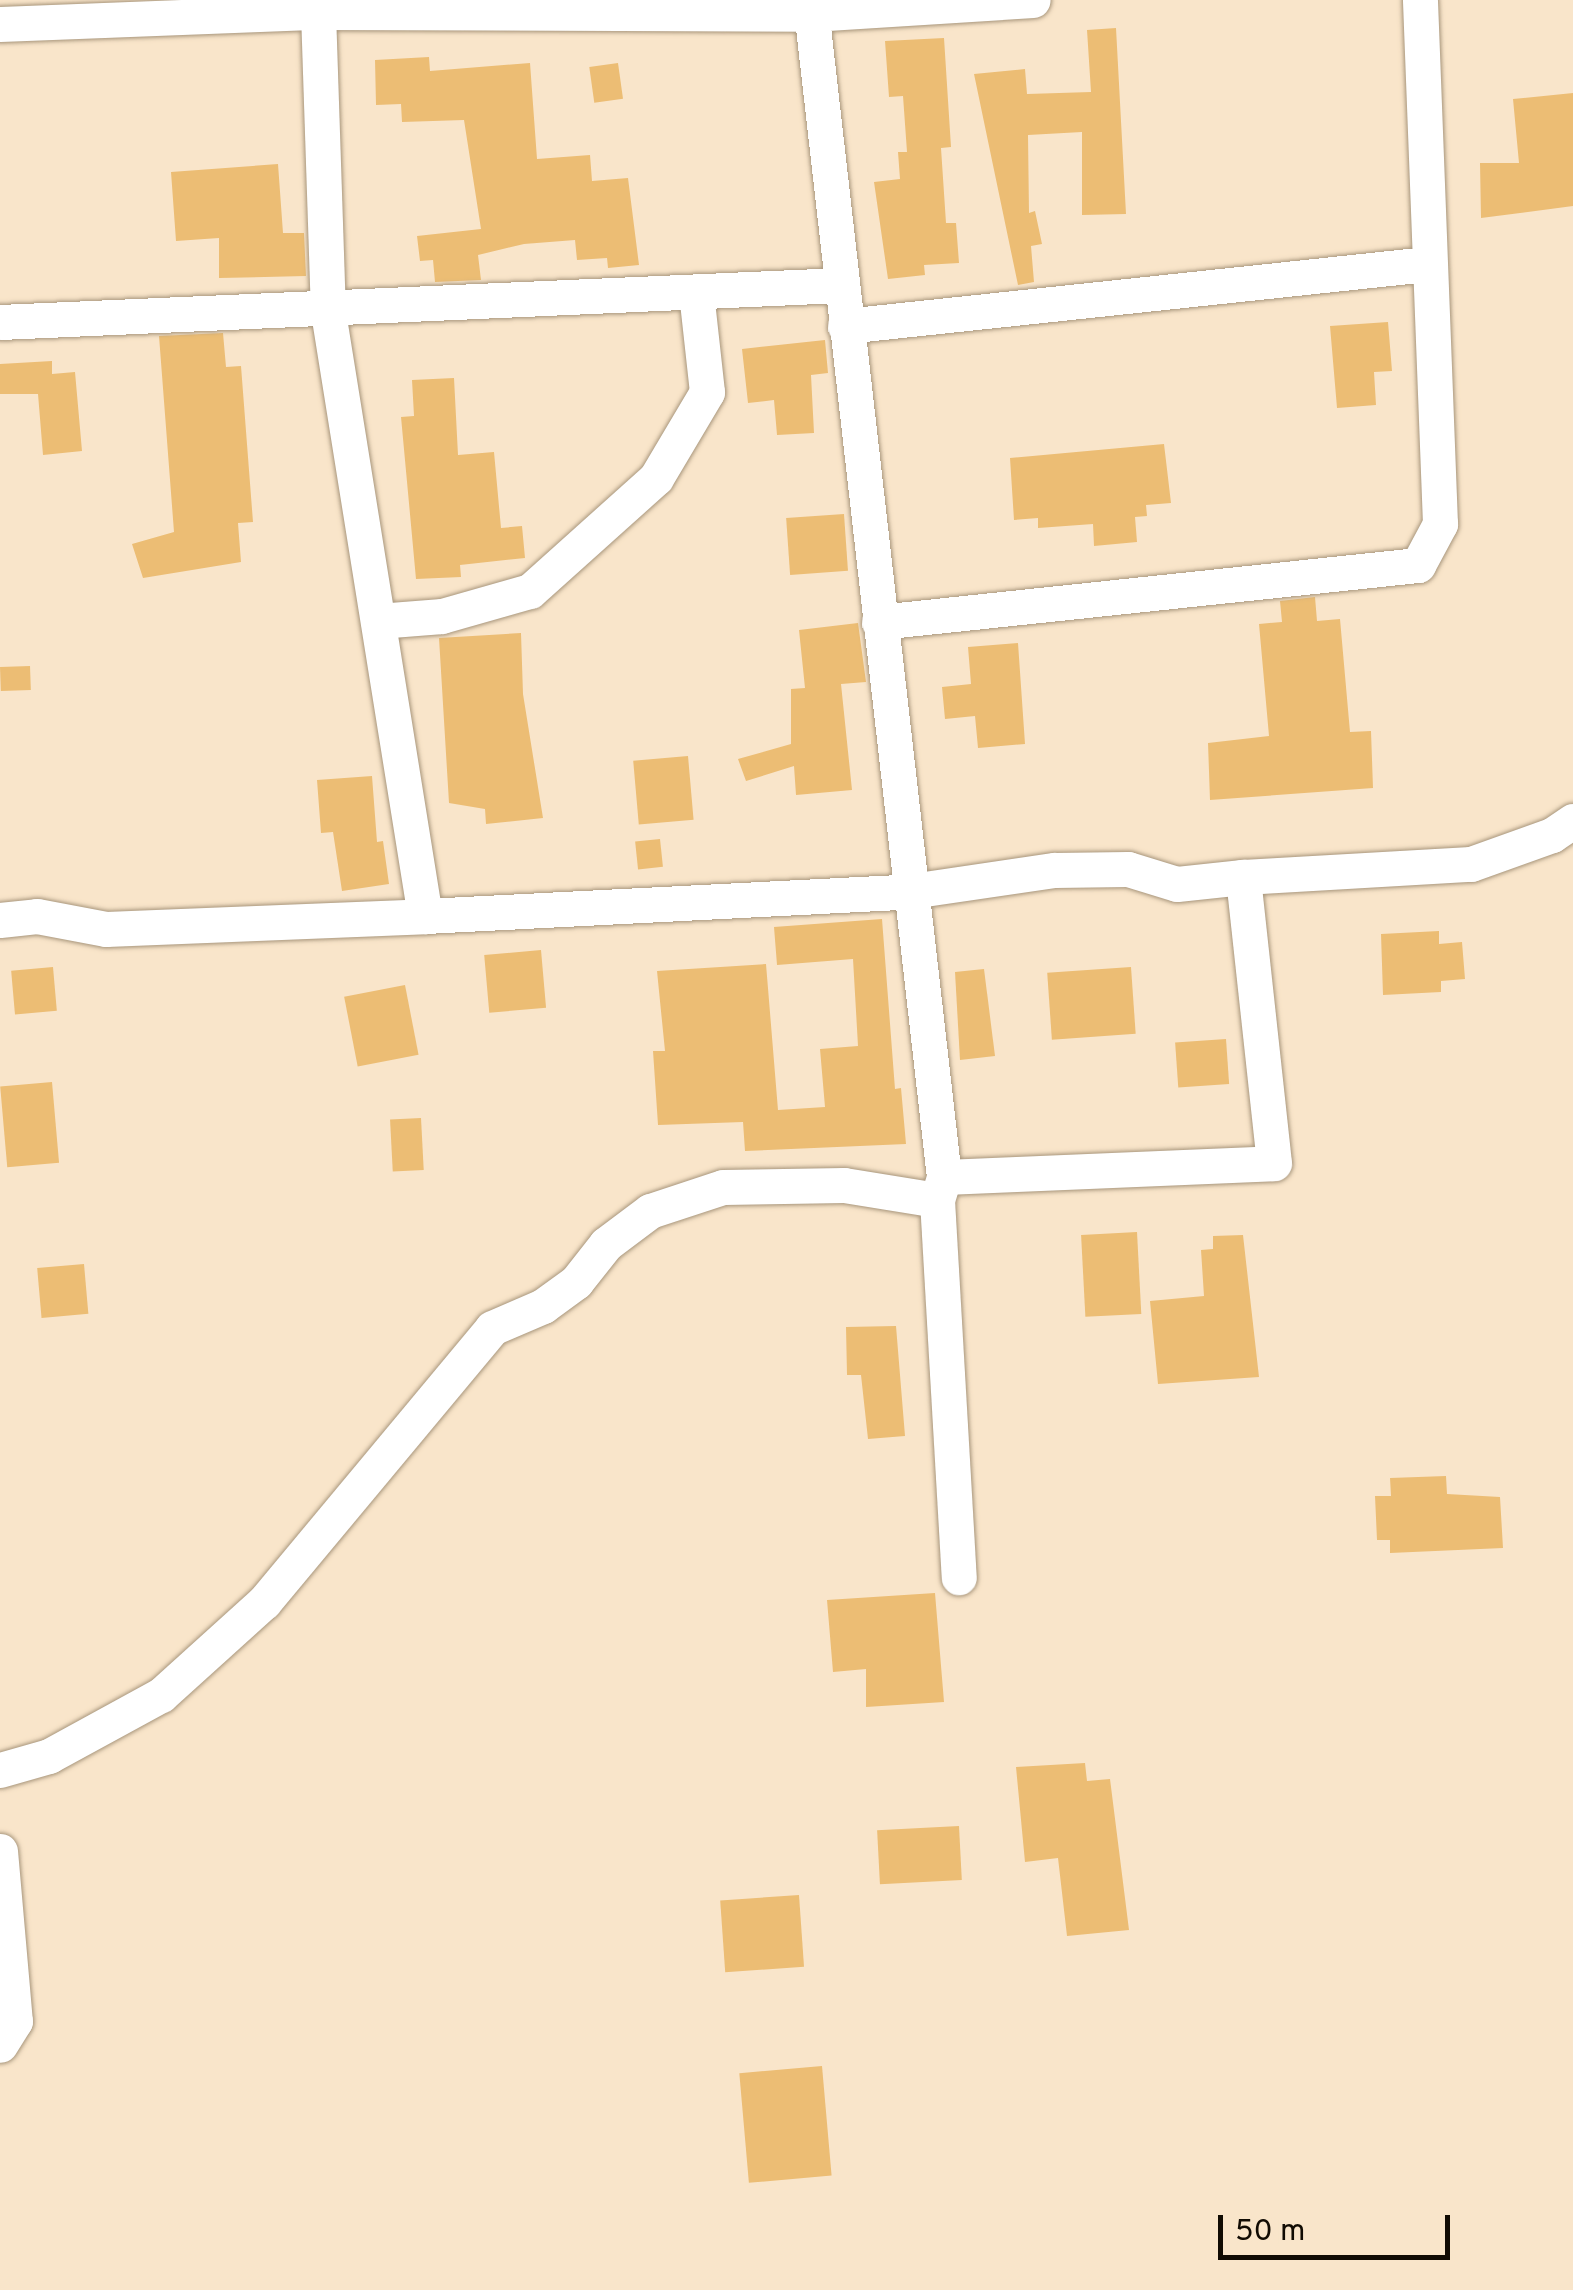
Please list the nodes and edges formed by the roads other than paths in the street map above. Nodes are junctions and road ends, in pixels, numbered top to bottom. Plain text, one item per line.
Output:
1 (1034, 0) edge
2 (1420, 0) edge
3 (315, 6) edge
4 (810, 7) edge
5 (0, 24) edge
6 (1427, 264) junction
7 (840, 285) junction
8 (696, 293) junction
9 (328, 312) junction
10 (0, 322) edge
11 (845, 326) junction
12 (378, 622) junction
13 (880, 622) junction
14 (1573, 821) edge
15 (1244, 877) junction
16 (911, 890) junction
17 (424, 916) junction
18 (0, 920) edge
19 (941, 1189) junction
20 (959, 1577) dead end
21 (0, 1770) edge
22 (0, 1851) edge
23 (0, 2044) edge

1 - 4 street
2 - 6 street
3 - 4 street
3 - 5 street
3 - 9 street
4 - 7 street
6 - 11 street
6 - 13 street
7 - 8 street
7 - 11 street
8 - 9 street
8 - 12 street
9 - 10 street
9 - 12 street
11 - 13 street
12 - 17 street
13 - 16 street
14 - 15 street
15 - 16 street
15 - 19 street
16 - 17 street
16 - 19 street
17 - 18 street
19 - 20 street
19 - 21 street
22 - 23 street

